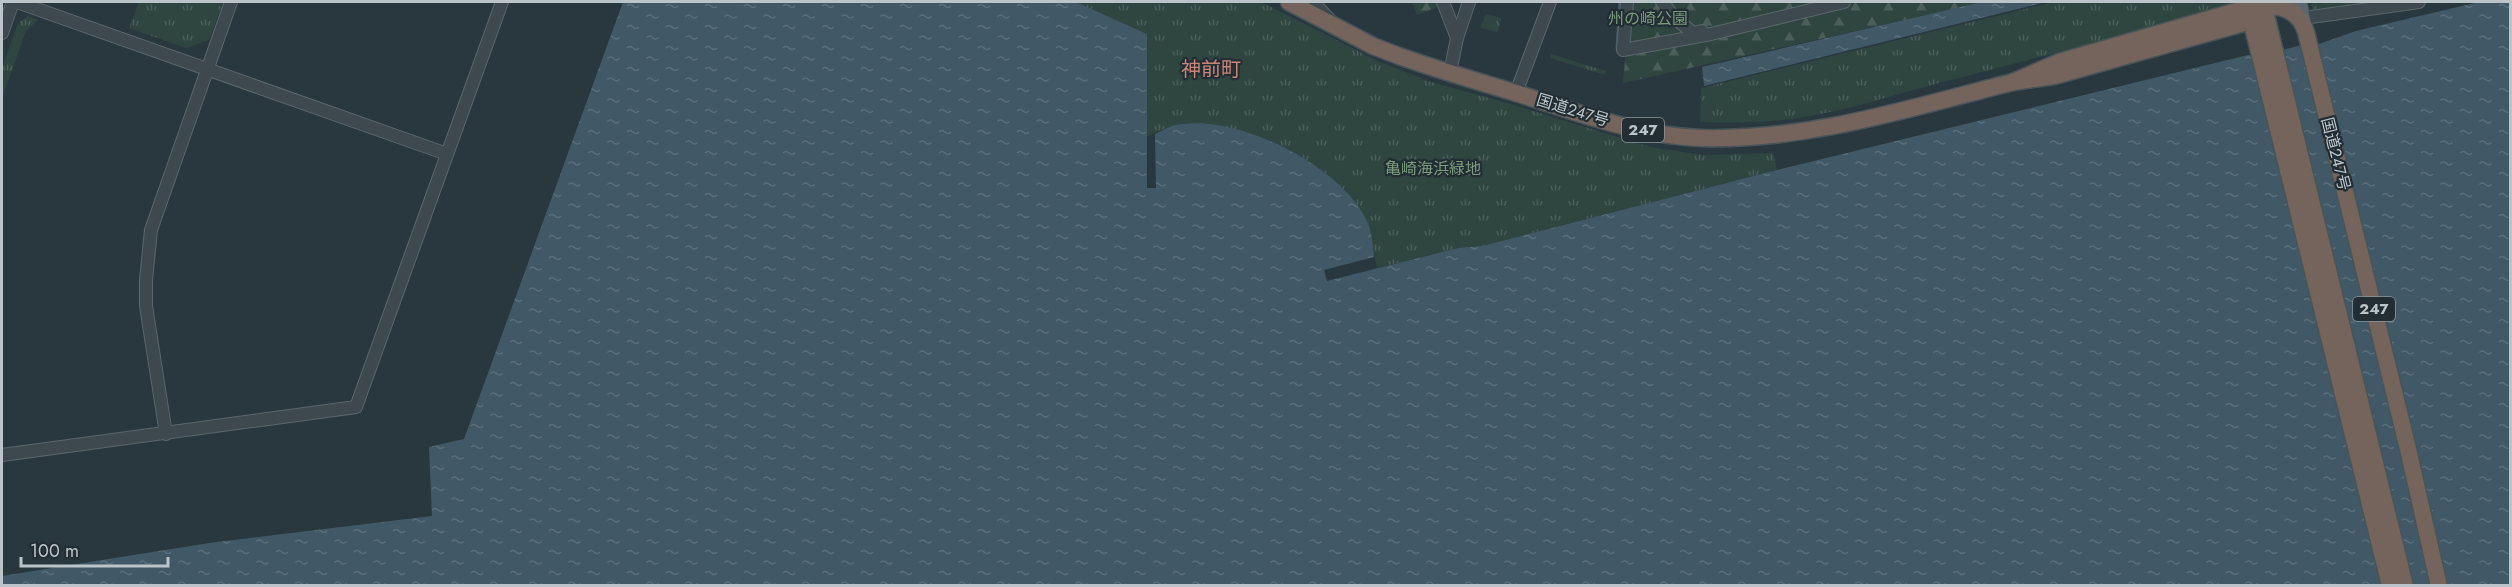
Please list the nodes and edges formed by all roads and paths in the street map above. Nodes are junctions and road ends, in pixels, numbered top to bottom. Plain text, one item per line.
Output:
1 (15, 2) edge
2 (231, 2) edge
3 (502, 2) edge
4 (1289, 2) edge
5 (1313, 2) edge
6 (1443, 2) edge
7 (1469, 2) edge
8 (1550, 2) edge
9 (1627, 2) edge
10 (1662, 2) edge
11 (1823, 2) edge
12 (1844, 2) edge
13 (2299, 2) edge
14 (2419, 2) edge
15 (2267, 8) edge
16 (1335, 25) junction
17 (2307, 26) junction
18 (2, 33) edge
19 (1457, 38) junction
20 (2266, 45) junction
21 (207, 67) junction
22 (1450, 72) junction
23 (1516, 93) junction
24 (447, 154) junction
25 (166, 434) junction
26 (2, 455) edge
27 (2390, 585) edge
28 (2405, 585) edge
29 (2439, 585) edge

1 - 18 street
1 - 21 street
2 - 21 street
3 - 24 street
4 - 16 highway, 国道247号 / 247
5 - 16 street
6 - 19 street
7 - 19 street
8 - 23 street
9 - 12 street
10 - 11 street
13 - 17 main road
14 - 17 street
15 - 17 highway
15 - 20 highway
15 - 23 highway, 国道247号 / 247
16 - 22 highway, 国道247号 / 247
17 - 29 highway, 国道247号 / 247
19 - 22 street
20 - 27 highway
20 - 28 highway, 247
21 - 24 street
21 - 25 street
22 - 23 highway, 国道247号 / 247
24 - 25 street
25 - 26 street

